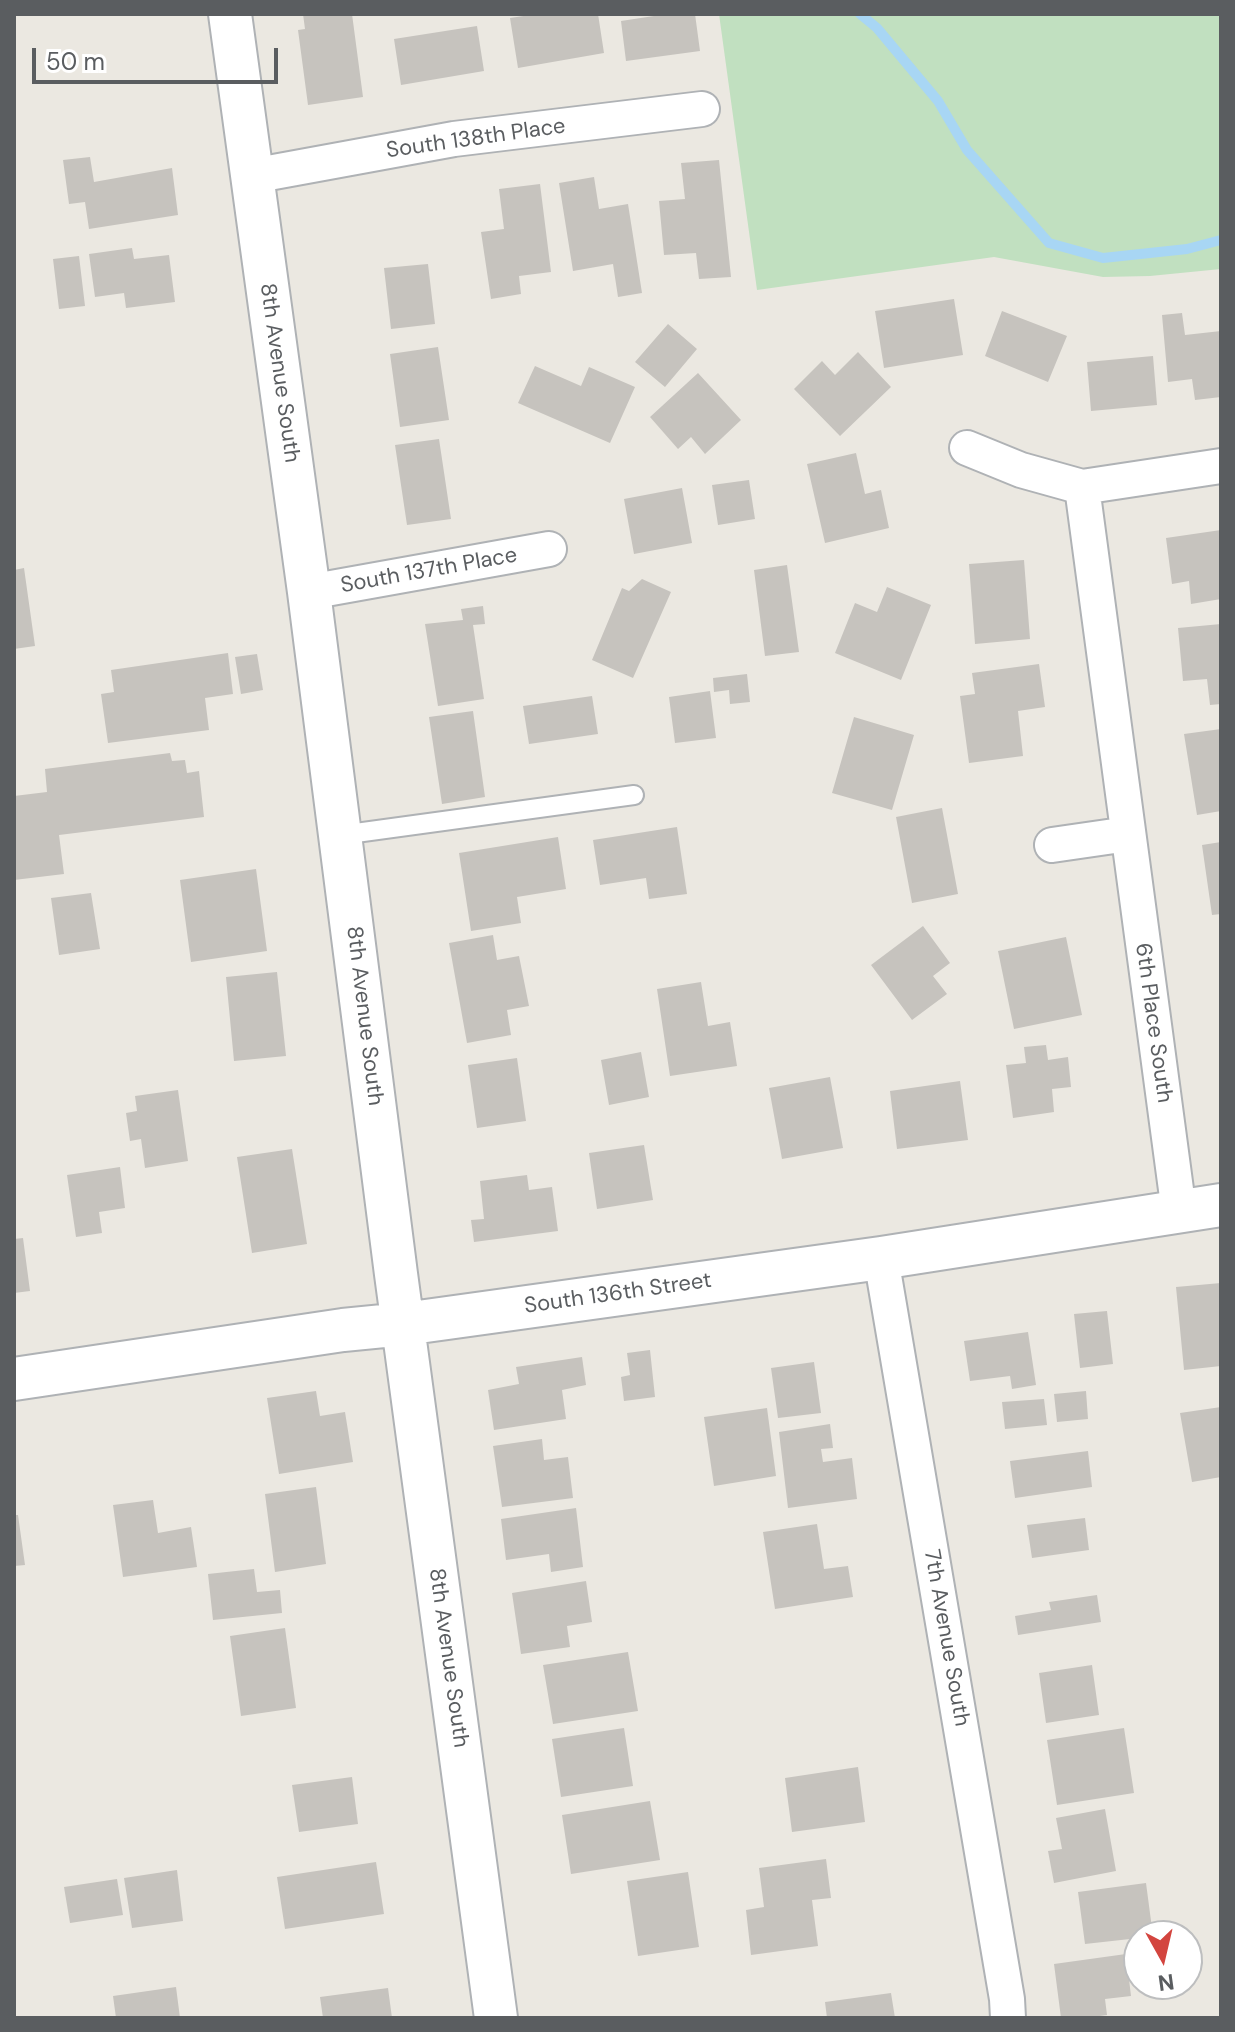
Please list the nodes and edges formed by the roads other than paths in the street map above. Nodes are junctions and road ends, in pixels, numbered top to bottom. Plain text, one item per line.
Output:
1 (230, 14) edge
2 (702, 109) dead end
3 (252, 176) junction
4 (967, 448) dead end
5 (1221, 466) edge
6 (1082, 487) junction
7 (549, 549) dead end
8 (309, 592) junction
9 (634, 795) dead end
10 (1128, 834) junction
11 (341, 835) junction
12 (1052, 845) dead end
13 (1221, 1205) edge
14 (1179, 1212) junction
15 (881, 1258) junction
16 (404, 1324) junction
17 (14, 1379) edge
18 (496, 2018) edge
19 (1008, 2018) edge

1 - 3 street, 8th Avenue South
2 - 3 street, South 138th Place
3 - 8 street, 8th Avenue South
4 - 6 street
5 - 6 street
6 - 10 street, 6th Place South
7 - 8 street, South 137th Place
8 - 11 street, 8th Avenue South
9 - 11 lane
10 - 12 street
10 - 14 street, 6th Place South
11 - 16 street, 8th Avenue South
13 - 14 street, South 136th Street
14 - 15 street, South 136th Street
15 - 16 street, South 136th Street
15 - 19 street, 7th Avenue South
16 - 17 street, South 136th Street
16 - 18 street, 8th Avenue South

